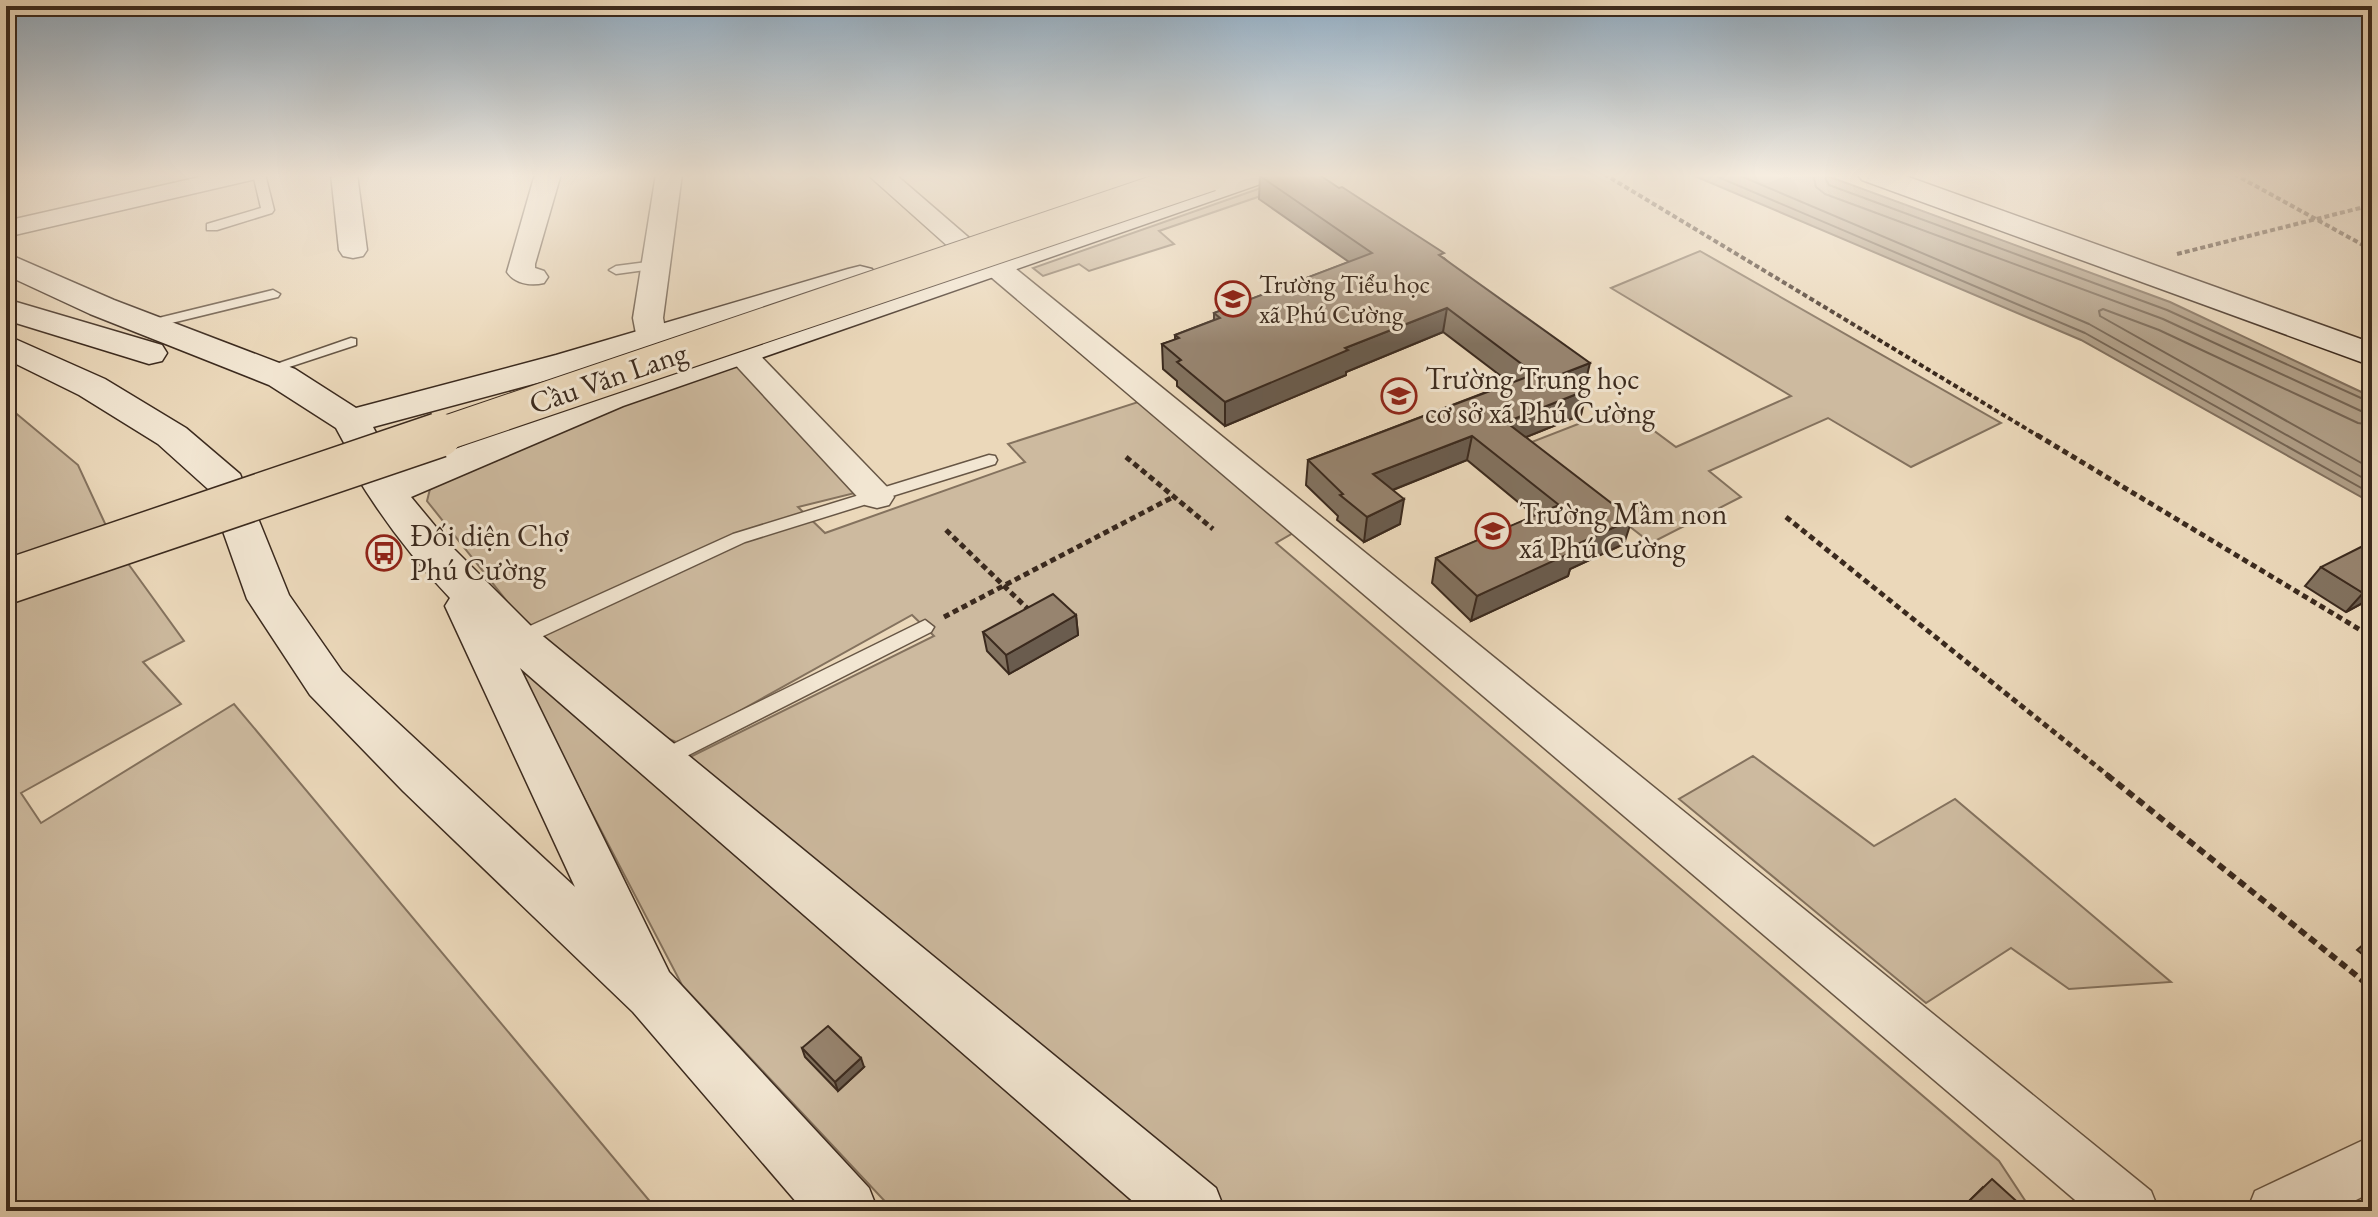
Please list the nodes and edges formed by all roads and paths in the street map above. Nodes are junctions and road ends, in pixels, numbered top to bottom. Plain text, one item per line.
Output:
1 (351, 231) edge
2 (531, 231) edge
3 (660, 231) edge
4 (947, 231) edge
5 (997, 231) edge
6 (1042, 231) edge
7 (1097, 231) edge
8 (1698, 231) edge
9 (2031, 231) edge
10 (2269, 231) edge
11 (2337, 231) edge
12 (961, 243) junction
13 (353, 250) dead end
14 (2372, 250) edge
15 (6, 263) edge
16 (655, 265) junction
17 (995, 266) junction
18 (2129, 266) junction
19 (616, 270) dead end
20 (534, 277) dead end
21 (273, 294) dead end
22 (6, 309) edge
23 (148, 339) junction
24 (652, 339) junction
25 (351, 342) dead end
26 (6, 344) edge
27 (740, 352) junction
28 (2372, 355) edge
29 (266, 370) junction
30 (361, 448) junction
31 (1126, 457) dead end
32 (989, 460) dead end
33 (877, 497) junction
34 (1173, 497) junction
35 (1786, 517) dead end
36 (1213, 529) dead end
37 (946, 530) dead end
38 (453, 576) junction
39 (6, 582) edge
40 (1004, 586) junction
41 (1030, 611) edge
42 (925, 627) joint
43 (2372, 637) edge
44 (517, 640) junction
45 (658, 761) junction
46 (2372, 988) edge
47 (653, 994) junction
48 (2372, 1163) edge
49 (846, 1211) edge
50 (1193, 1211) edge
51 (2131, 1211) edge
52 (2275, 1211) edge

1 - 13 street
2 - 20 street
3 - 16 street
4 - 12 street
5 - 12 main road
6 - 39 main road, Cầu Văn Lang, bridge
7 - 17 main road
8 - 43 path
9 - 18 main road
10 - 18 path
11 - 14 path
12 - 24 main road
15 - 23 main road
16 - 19 lane
16 - 24 street
17 - 27 main road
17 - 51 street
18 - 28 main road
21 - 23 lane
22 - 23 main road
23 - 26 main road
23 - 29 main road
23 - 30 main road
24 - 30 main road
25 - 29 lane
26 - 47 main road
27 - 30 main road
27 - 33 street
29 - 30 main road
30 - 38 main road
31 - 34 path
32 - 33 lane
33 - 44 lane
34 - 36 path
34 - 40 path
35 - 46 path
37 - 40 path
38 - 44 main road
38 - 47 main road
40 - 41 path
40 - 42 path
42 - 45 lane
44 - 45 main road
45 - 50 main road
47 - 49 main road
48 - 52 street

